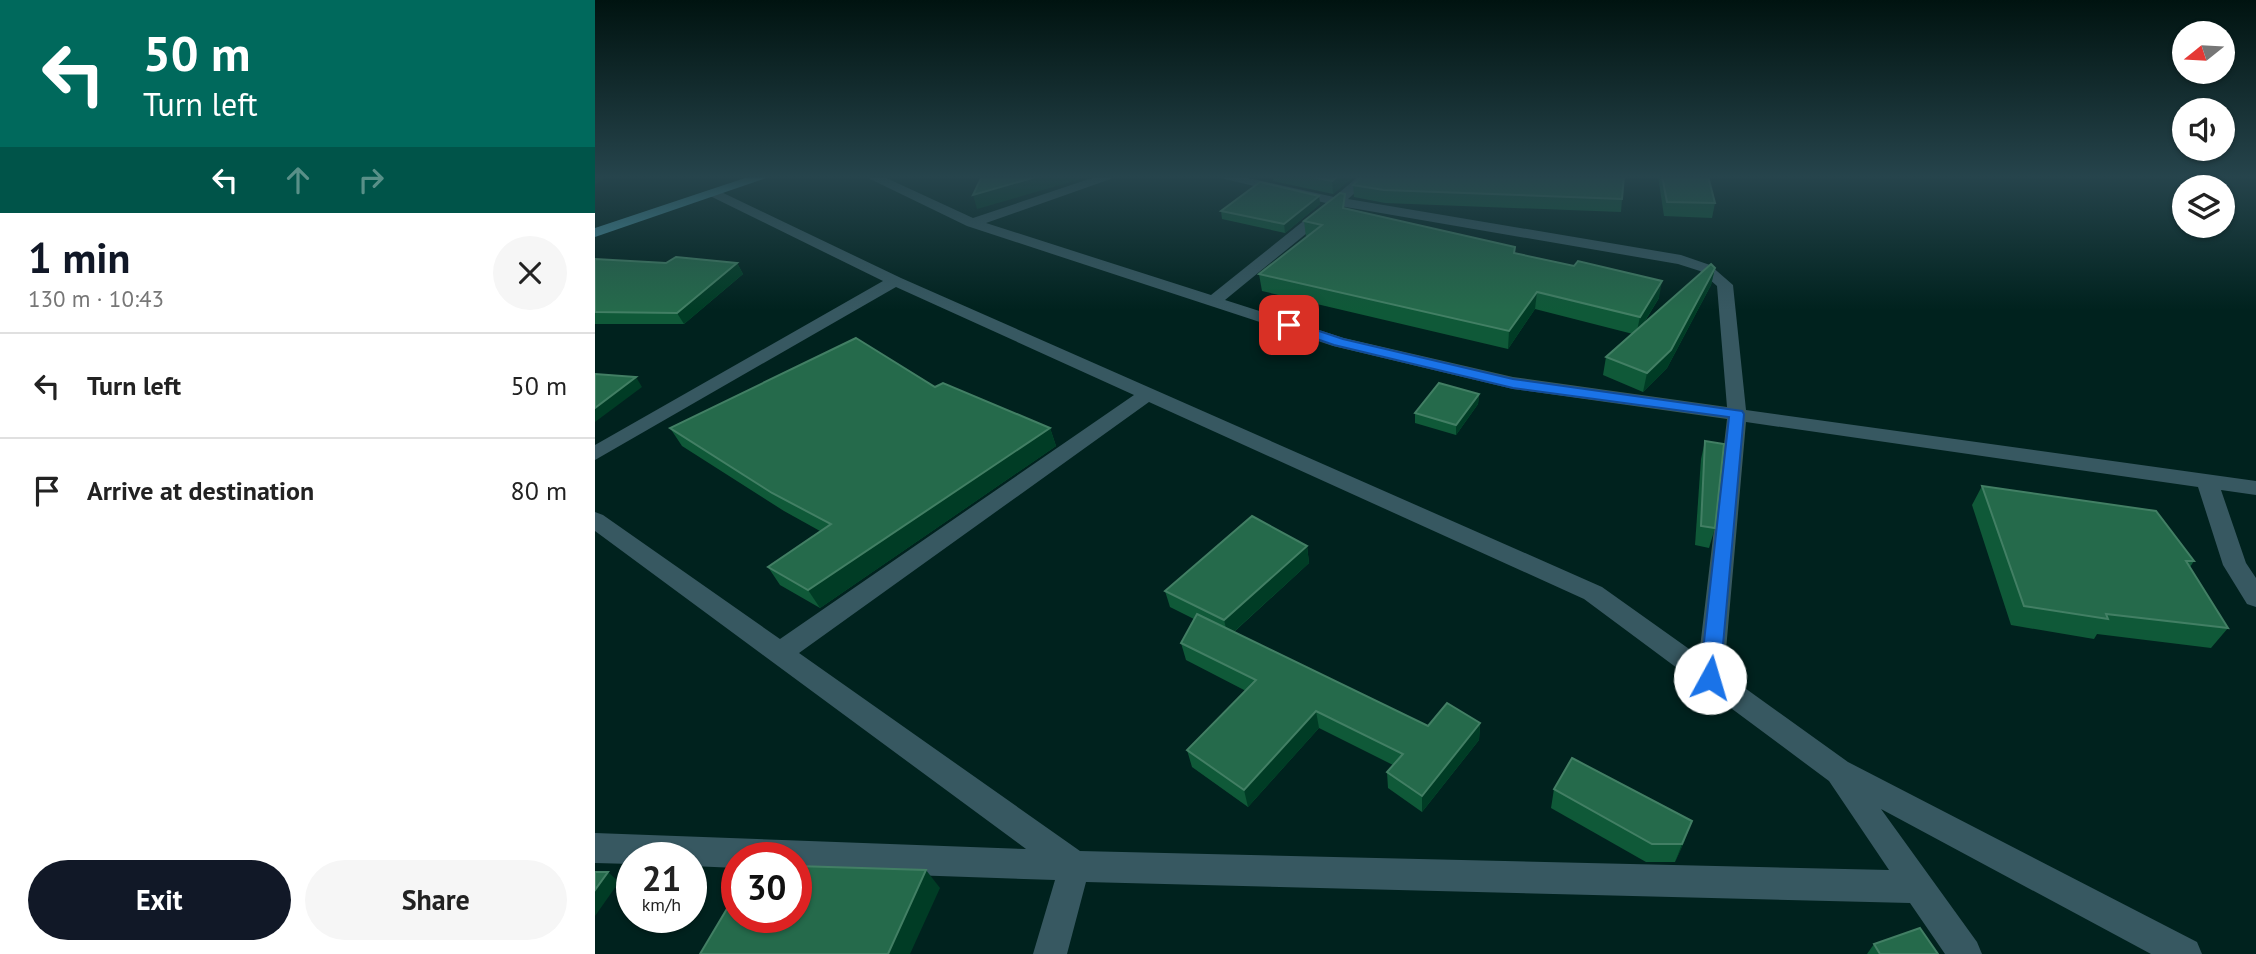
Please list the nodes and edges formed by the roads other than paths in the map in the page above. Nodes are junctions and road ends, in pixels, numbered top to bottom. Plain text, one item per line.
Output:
1 (625, 221) edge
2 (788, 221) edge
3 (967, 221) edge
4 (980, 221) edge
5 (1311, 221) edge
6 (1449, 221) edge
7 (972, 223) junction
8 (595, 233) edge
9 (895, 281) junction
10 (1215, 300) junction
11 (1148, 394) junction
12 (1737, 414) junction
13 (595, 454) edge
14 (2207, 481) junction
15 (2256, 488) edge
16 (595, 520) edge
17 (2256, 598) edge
18 (779, 653) junction
19 (1710, 678) junction
20 (1838, 771) junction
21 (595, 848) edge
22 (1075, 866) junction
23 (1920, 887) junction
24 (1050, 954) edge
25 (1965, 954) edge
26 (2185, 954) edge

1 - 8 main road
2 - 9 street
3 - 7 street
4 - 7 street
5 - 10 street
6 - 12 street
7 - 10 street
9 - 11 street
9 - 13 street
10 - 12 street
11 - 18 street
11 - 19 street
12 - 14 street
12 - 19 street
14 - 15 street
14 - 17 street
16 - 18 street
18 - 22 street
19 - 20 street
20 - 23 street
20 - 26 street
21 - 22 street
22 - 23 street
22 - 24 street
23 - 25 street

